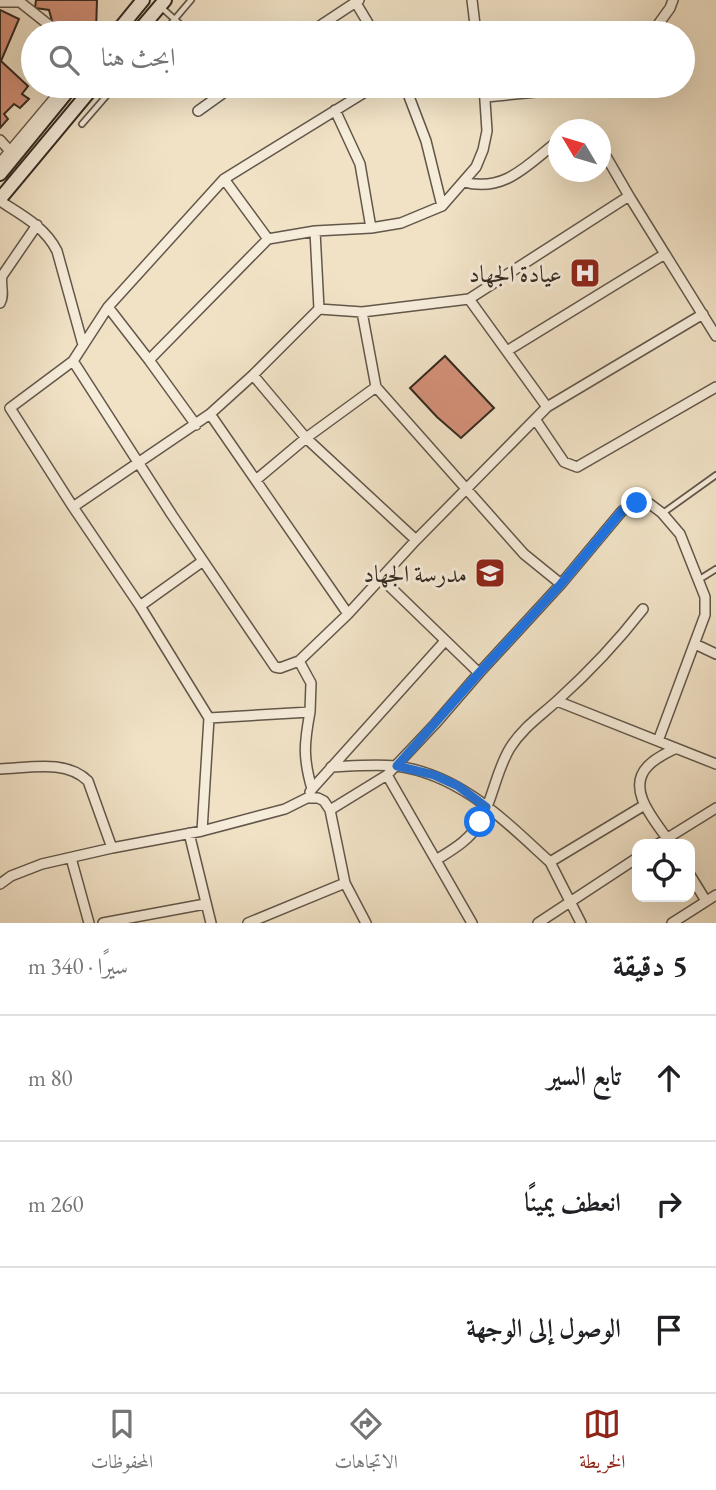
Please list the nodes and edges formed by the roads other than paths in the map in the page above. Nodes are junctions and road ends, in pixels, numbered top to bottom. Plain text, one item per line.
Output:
1 (143, 0) edge
2 (191, 0) edge
3 (472, 0) edge
4 (673, 0) edge
5 (21, 1) edge
6 (0, 2) edge
7 (357, 2) edge
8 (163, 3) edge
9 (176, 19) joint
10 (45, 21) edge
11 (126, 21) edge
12 (147, 21) edge
13 (328, 21) edge
14 (367, 21) edge
15 (475, 21) edge
16 (661, 21) edge
17 (56, 98) edge
18 (61, 98) edge
19 (84, 98) edge
20 (102, 98) edge
21 (216, 98) edge
22 (355, 98) edge
23 (410, 98) edge
24 (486, 98) edge
25 (335, 110) junction
26 (198, 111) dead end
27 (82, 124) dead end
28 (0, 140) edge
29 (548, 149) edge
30 (13, 153) junction
31 (0, 163) edge
32 (611, 165) edge
33 (27, 166) junction
34 (0, 174) edge
35 (224, 179) junction
36 (464, 182) junction
37 (629, 196) junction
38 (0, 200) edge
39 (442, 206) junction
40 (37, 225) junction
41 (371, 228) junction
42 (315, 231) junction
43 (268, 239) junction
44 (665, 254) junction
45 (469, 299) junction
46 (0, 303) edge
47 (107, 307) junction
48 (319, 309) junction
49 (362, 312) junction
50 (703, 314) junction
51 (716, 335) edge
52 (83, 345) junction
53 (507, 351) junction
54 (73, 360) junction
55 (149, 360) junction
56 (253, 375) junction
57 (376, 387) junction
58 (716, 387) edge
59 (547, 407) junction
60 (10, 408) junction
61 (210, 414) junction
62 (0, 415) edge
63 (535, 419) junction
64 (196, 425) junction
65 (306, 438) junction
66 (137, 463) junction
67 (716, 475) edge
68 (256, 480) junction
69 (467, 489) junction
70 (73, 507) junction
71 (663, 513) junction
72 (416, 540) junction
73 (203, 561) junction
74 (716, 569) edge
75 (381, 578) junction
76 (700, 579) junction
77 (561, 584) junction
78 (140, 606) junction
79 (643, 609) dead end
80 (348, 614) junction
81 (445, 640) junction
82 (695, 644) junction
83 (716, 654) edge
84 (299, 661) junction
85 (479, 673) junction
86 (557, 701) junction
87 (310, 712) junction
88 (209, 718) junction
89 (658, 741) junction
90 (676, 748) junction
91 (716, 764) edge
92 (397, 766) junction
93 (331, 767) junction
94 (0, 769) edge
95 (387, 775) junction
96 (312, 789) junction
97 (302, 801) junction
98 (643, 806) junction
99 (486, 807) junction
100 (716, 808) edge
101 (330, 810) junction
102 (202, 831) junction
103 (188, 834) junction
104 (668, 839) edge
105 (672, 839) edge
106 (112, 848) junction
107 (71, 858) junction
108 (436, 860) junction
109 (632, 861) edge
110 (550, 862) junction
111 (695, 882) edge
112 (345, 883) junction
113 (0, 884) edge
114 (716, 895) edge
115 (706, 901) junction
116 (205, 904) junction
117 (570, 904) junction
118 (89, 923) edge
119 (103, 923) edge
120 (211, 923) edge
121 (248, 923) edge
122 (366, 923) edge
123 (472, 923) edge
124 (538, 923) edge
125 (581, 923) edge
126 (672, 923) edge

1 - 11 street
2 - 9 lane
3 - 15 street
4 - 16 street
5 - 6 street
5 - 10 street
7 - 13 street
7 - 14 street
8 - 9 lane
8 - 12 street
17 - 30 street
18 - 30 street
19 - 33 street
20 - 27 lane
21 - 26 street
22 - 25 street
23 - 39 street
24 - 36 street
25 - 35 street
25 - 41 street
28 - 30 street
29 - 36 street
30 - 31 street
30 - 33 street
30 - 34 street
32 - 37 street
33 - 38 street
35 - 43 street
35 - 47 street
36 - 39 street
37 - 44 street
37 - 45 street
38 - 40 street
39 - 41 street
40 - 46 street
40 - 52 street
41 - 42 street
42 - 43 street
42 - 48 street
43 - 55 street
44 - 50 street
44 - 53 street
45 - 49 street
45 - 53 street
47 - 52 street
47 - 55 street
48 - 49 street
48 - 56 street
49 - 57 street
50 - 51 street
50 - 59 street
52 - 54 street
53 - 59 street
54 - 60 street
54 - 66 street
55 - 64 street
56 - 61 street
56 - 65 street
57 - 65 street
57 - 69 street
58 - 63 street
59 - 63 street
60 - 62 street
60 - 70 street
61 - 64 street
61 - 68 street
63 - 69 street
64 - 66 street
65 - 68 street
65 - 72 street
66 - 70 street
66 - 73 street
67 - 71 lane
68 - 80 street
69 - 72 street
69 - 77 street
70 - 78 street
71 - 76 street
71 - 77 street
72 - 75 street
73 - 78 street
73 - 84 street
74 - 76 lane
75 - 80 street
75 - 81 street
76 - 82 street
77 - 85 street
78 - 88 street
79 - 86 street
80 - 84 street
81 - 85 street
81 - 93 street
82 - 83 street
82 - 89 street
84 - 87 street
85 - 92 street
86 - 89 street
86 - 99 street
87 - 88 street
87 - 96 street
88 - 102 street
89 - 90 street
90 - 91 street
90 - 98 street
92 - 93 street
92 - 95 street
92 - 99 street
93 - 96 street
94 - 106 street
95 - 101 street
95 - 108 street
96 - 97 street
97 - 101 street
97 - 102 street
98 - 104 street
98 - 110 street
99 - 108 street
99 - 110 street
100 - 105 street
101 - 112 street
102 - 103 street
103 - 106 street
103 - 116 street
106 - 107 street
107 - 113 street
107 - 118 street
108 - 123 street
109 - 117 street
110 - 117 street
111 - 115 street
112 - 121 street
112 - 122 street
114 - 115 street
115 - 126 street
116 - 119 street
116 - 120 street
117 - 124 street
117 - 125 street

